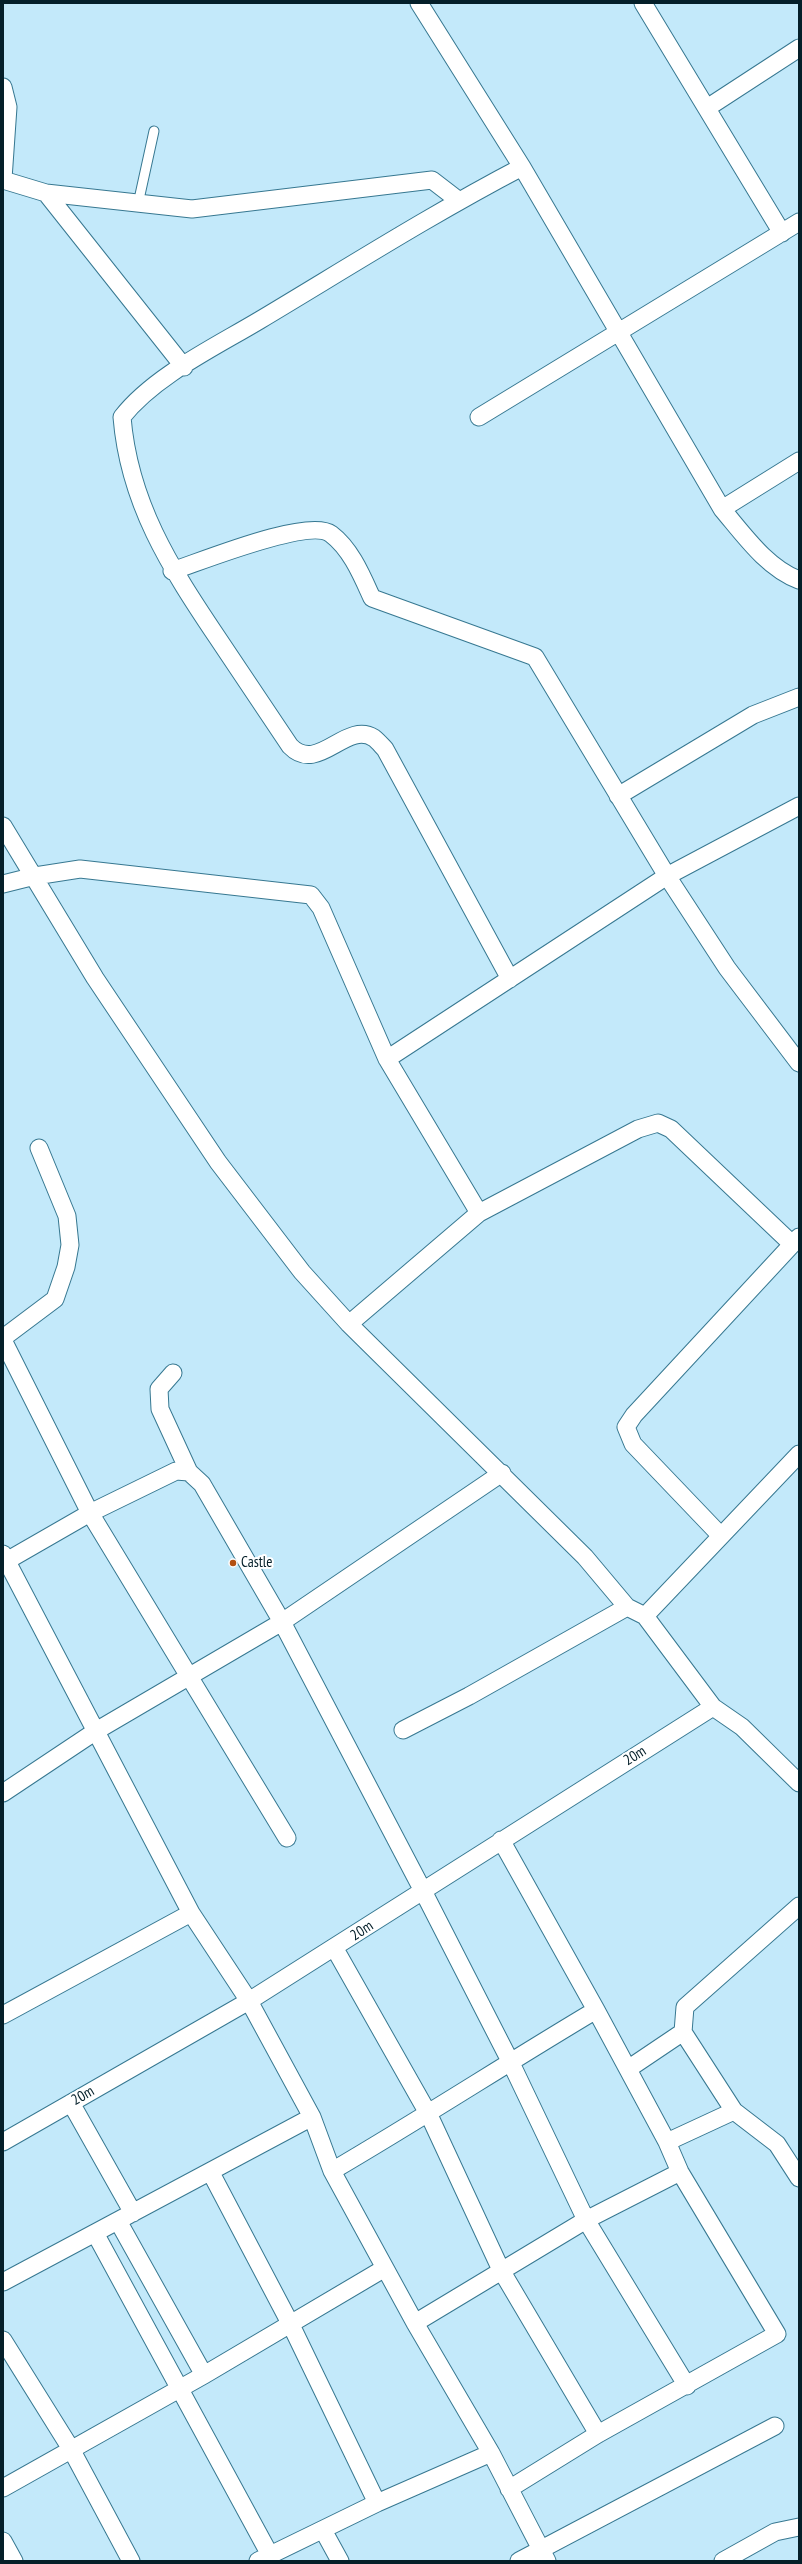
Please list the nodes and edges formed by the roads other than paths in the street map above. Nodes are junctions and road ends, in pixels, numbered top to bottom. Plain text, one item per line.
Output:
1 (419, 3) edge
2 (643, 3) edge
3 (799, 48) edge
4 (3, 87) edge
5 (707, 108) junction
6 (154, 131) dead end
7 (522, 167) junction
8 (3, 180) edge
9 (46, 193) junction
10 (458, 200) junction
11 (138, 204) junction
12 (799, 222) edge
13 (782, 233) junction
14 (617, 333) junction
15 (184, 367) junction
16 (479, 417) dead end
17 (799, 461) edge
18 (722, 509) junction
19 (172, 571) junction
20 (799, 580) edge
21 (799, 697) edge
22 (618, 796) junction
23 (799, 806) edge
24 (3, 826) edge
25 (35, 876) junction
26 (667, 876) junction
27 (3, 884) edge
28 (510, 979) junction
29 (387, 1059) junction
30 (799, 1063) edge
31 (38, 1148) dead end
32 (479, 1213) junction
33 (795, 1240) edge
34 (349, 1324) junction
35 (3, 1339) edge
36 (173, 1373) dead end
37 (799, 1454) edge
38 (189, 1472) junction
39 (502, 1473) junction
40 (90, 1513) junction
41 (721, 1536) junction
42 (4, 1559) edge
43 (627, 1607) junction
44 (645, 1616) junction
45 (282, 1622) junction
46 (187, 1676) junction
47 (713, 1706) junction
48 (403, 1730) dead end
49 (96, 1731) junction
50 (799, 1783) edge
51 (3, 1793) edge
52 (287, 1838) dead end
53 (501, 1840) junction
54 (423, 1891) junction
55 (799, 1906) edge
56 (191, 1913) junction
57 (335, 1948) junction
58 (249, 2001) junction
59 (596, 2010) junction
60 (3, 2015) edge
61 (683, 2032) junction
62 (510, 2061) junction
63 (628, 2069) junction
64 (71, 2103) junction
65 (734, 2111) junction
66 (429, 2115) junction
67 (312, 2117) junction
68 (3, 2142) edge
69 (667, 2142) junction
70 (332, 2171) junction
71 (680, 2172) junction
72 (211, 2173) junction
73 (799, 2178) edge
74 (133, 2213) junction
75 (586, 2220) junction
76 (118, 2221) junction
77 (95, 2233) junction
78 (385, 2268) junction
79 (501, 2270) junction
80 (3, 2282) edge
81 (415, 2323) junction
82 (292, 2325) junction
83 (3, 2340) edge
84 (204, 2376) junction
85 (687, 2386) junction
86 (178, 2390) junction
87 (775, 2426) dead end
88 (598, 2434) junction
89 (71, 2449) junction
90 (491, 2453) junction
91 (3, 2488) edge
92 (509, 2489) junction
93 (377, 2503) junction
94 (799, 2527) edge
95 (323, 2530) junction
96 (3, 2541) edge
97 (544, 2555) edge
98 (264, 2558) edge
99 (14, 2561) edge
100 (131, 2561) edge
101 (340, 2561) edge
102 (519, 2561) edge
103 (723, 2561) edge

1 - 7 street
2 - 5 street
3 - 5 street
4 - 8 street
5 - 13 street
6 - 11 lane
7 - 10 street
7 - 14 street
8 - 9 street
9 - 11 street
9 - 15 street
10 - 11 street
10 - 15 street
12 - 13 street
13 - 14 street
14 - 16 street
14 - 18 street
15 - 19 street
17 - 18 street
18 - 20 street
19 - 22 street
19 - 28 street
21 - 22 street
22 - 26 street
23 - 26 street
24 - 25 street
25 - 27 street
25 - 29 street
25 - 34 street
26 - 28 street
26 - 30 street
28 - 29 street
29 - 32 street
31 - 35 street
32 - 33 street
32 - 34 street
33 - 41 street
34 - 39 street
35 - 40 street
36 - 38 street
37 - 41 street
38 - 40 street
38 - 45 street
39 - 43 street
39 - 45 street
40 - 42 street
40 - 46 street
41 - 44 street
42 - 49 street
43 - 44 street
43 - 48 street
44 - 47 street
45 - 46 street
45 - 54 street
46 - 49 street
46 - 52 street
47 - 50 street
47 - 53 street, 20m
49 - 51 street
49 - 56 street
53 - 54 street, 20m
53 - 59 street
54 - 57 street, 20m
54 - 62 street
55 - 61 street
56 - 58 street
56 - 60 street
57 - 58 street, 20m
57 - 66 street
58 - 64 street, 20m
58 - 67 street
59 - 62 street
59 - 63 street
61 - 63 street
61 - 65 street
62 - 66 street
62 - 75 street
63 - 69 street
64 - 68 street, 20m
64 - 74 street
65 - 69 street
65 - 73 street
66 - 70 street
66 - 79 street
67 - 70 street
67 - 72 street
69 - 71 street
70 - 78 street
71 - 75 street
71 - 85 street
72 - 74 street
72 - 82 street
74 - 76 street
75 - 79 street
75 - 85 street
76 - 77 street
76 - 84 street
77 - 80 street
77 - 86 street
78 - 81 street
78 - 82 street
79 - 81 street
79 - 88 street
81 - 90 street
82 - 84 street
82 - 93 street
83 - 89 street
84 - 86 street
85 - 88 street
86 - 89 street
86 - 98 street
87 - 97 street
88 - 92 street
89 - 91 street
89 - 100 street
90 - 92 street
90 - 93 street
92 - 97 street
93 - 95 street
94 - 103 street
95 - 98 street
95 - 101 street
96 - 99 street
97 - 102 street

